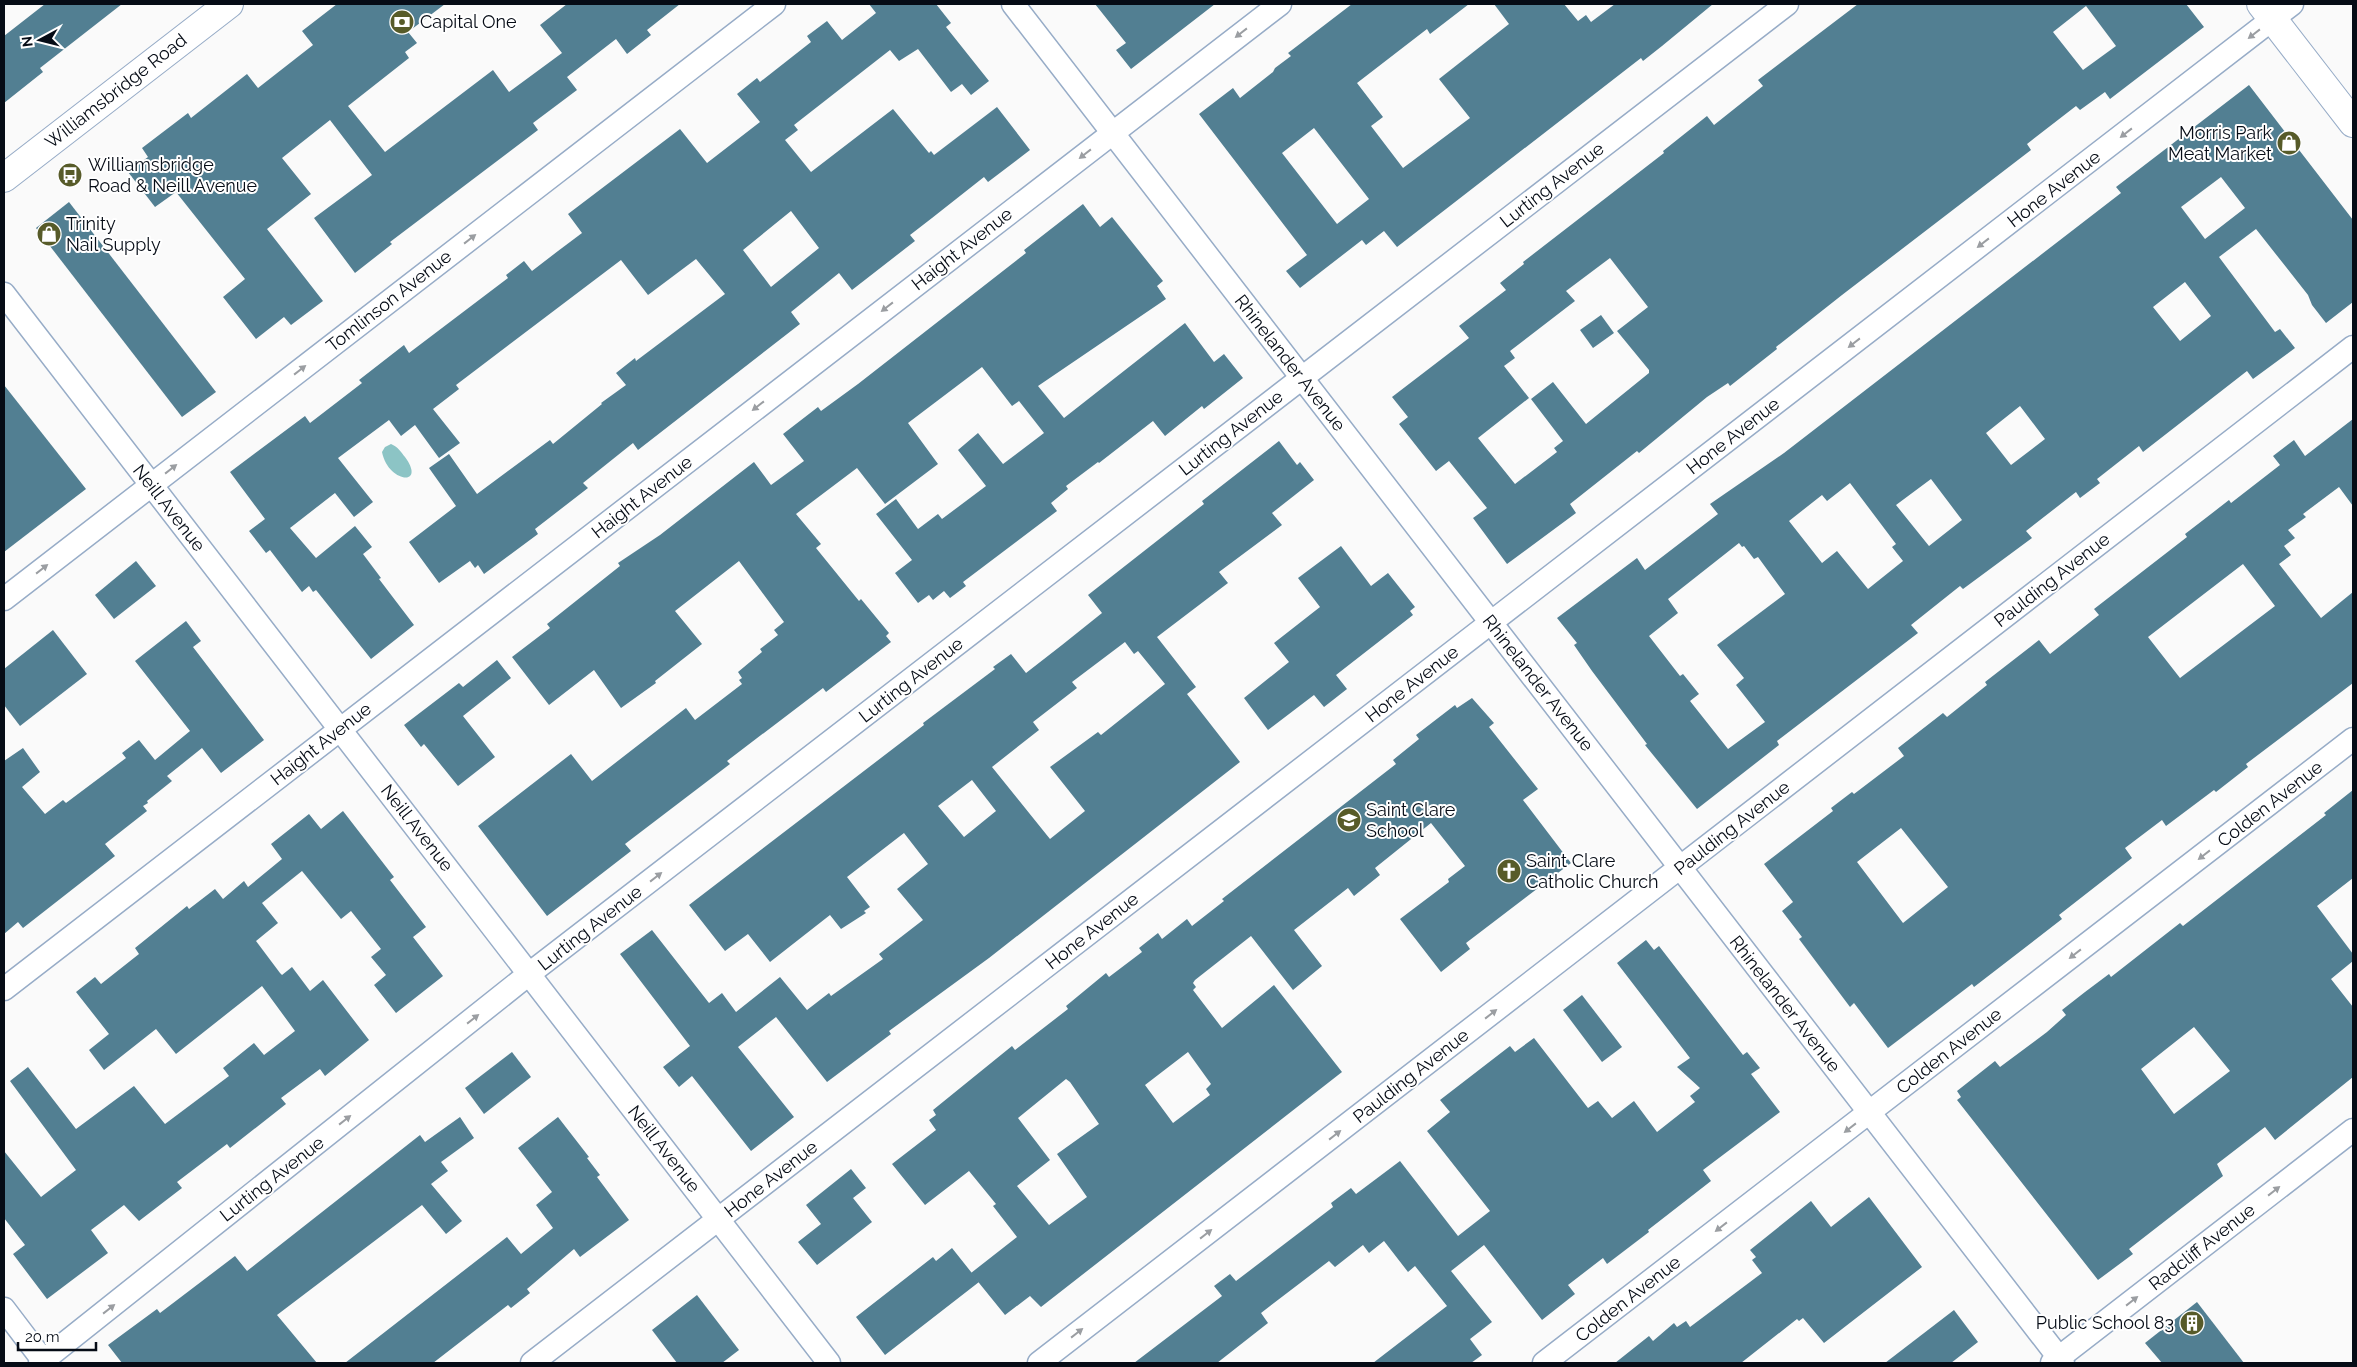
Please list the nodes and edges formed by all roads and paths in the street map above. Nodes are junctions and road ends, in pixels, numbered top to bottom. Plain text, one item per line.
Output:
1 (229, 4) edge
2 (774, 4) edge
3 (1013, 4) edge
4 (1280, 4) edge
5 (1787, 4) edge
6 (2276, 9) edge
7 (2353, 123) edge
8 (1112, 133) junction
9 (4, 178) edge
10 (4, 294) edge
11 (2353, 347) edge
12 (1302, 378) junction
13 (151, 485) junction
14 (4, 599) edge
15 (1491, 622) junction
16 (341, 729) junction
17 (2353, 739) edge
18 (1680, 868) junction
19 (529, 974) junction
20 (4, 989) edge
21 (1869, 1113) junction
22 (2353, 1130) edge
23 (718, 1220) junction
24 (4, 1309) edge
25 (2058, 1361) edge
26 (43, 1362) edge
27 (532, 1363) edge
28 (829, 1363) edge
29 (1039, 1363) edge
30 (1544, 1363) edge

1 - 9 main road, Williamsbridge Road
13 -> 2 street, Tomlinson Avenue
3 - 8 street, Rhinelander Avenue
4 -> 8 street, Haight Avenue
5 - 12 street, Lurting Avenue
6 - 7 main road
6 -> 15 street, Hone Avenue
8 - 12 street, Rhinelander Avenue
8 -> 16 street, Haight Avenue
10 - 13 street, Neill Avenue
11 - 18 street, Paulding Avenue
12 - 15 street, Rhinelander Avenue
19 -> 12 street, Lurting Avenue
14 -> 13 street, Tomlinson Avenue
13 - 16 street, Neill Avenue
15 - 18 street, Rhinelander Avenue
15 - 23 street, Hone Avenue
16 - 19 street, Neill Avenue
16 - 20 street, Haight Avenue
17 -> 21 street, Colden Avenue
18 - 21 street, Rhinelander Avenue
29 -> 18 street, Paulding Avenue
19 - 23 street, Neill Avenue
26 -> 19 street, Lurting Avenue
21 - 25 street, Rhinelander Avenue
21 -> 30 street, Colden Avenue
25 -> 22 street, Radcliff Avenue
23 - 27 street, Hone Avenue
23 - 28 street, Neill Avenue
24 - 26 street

